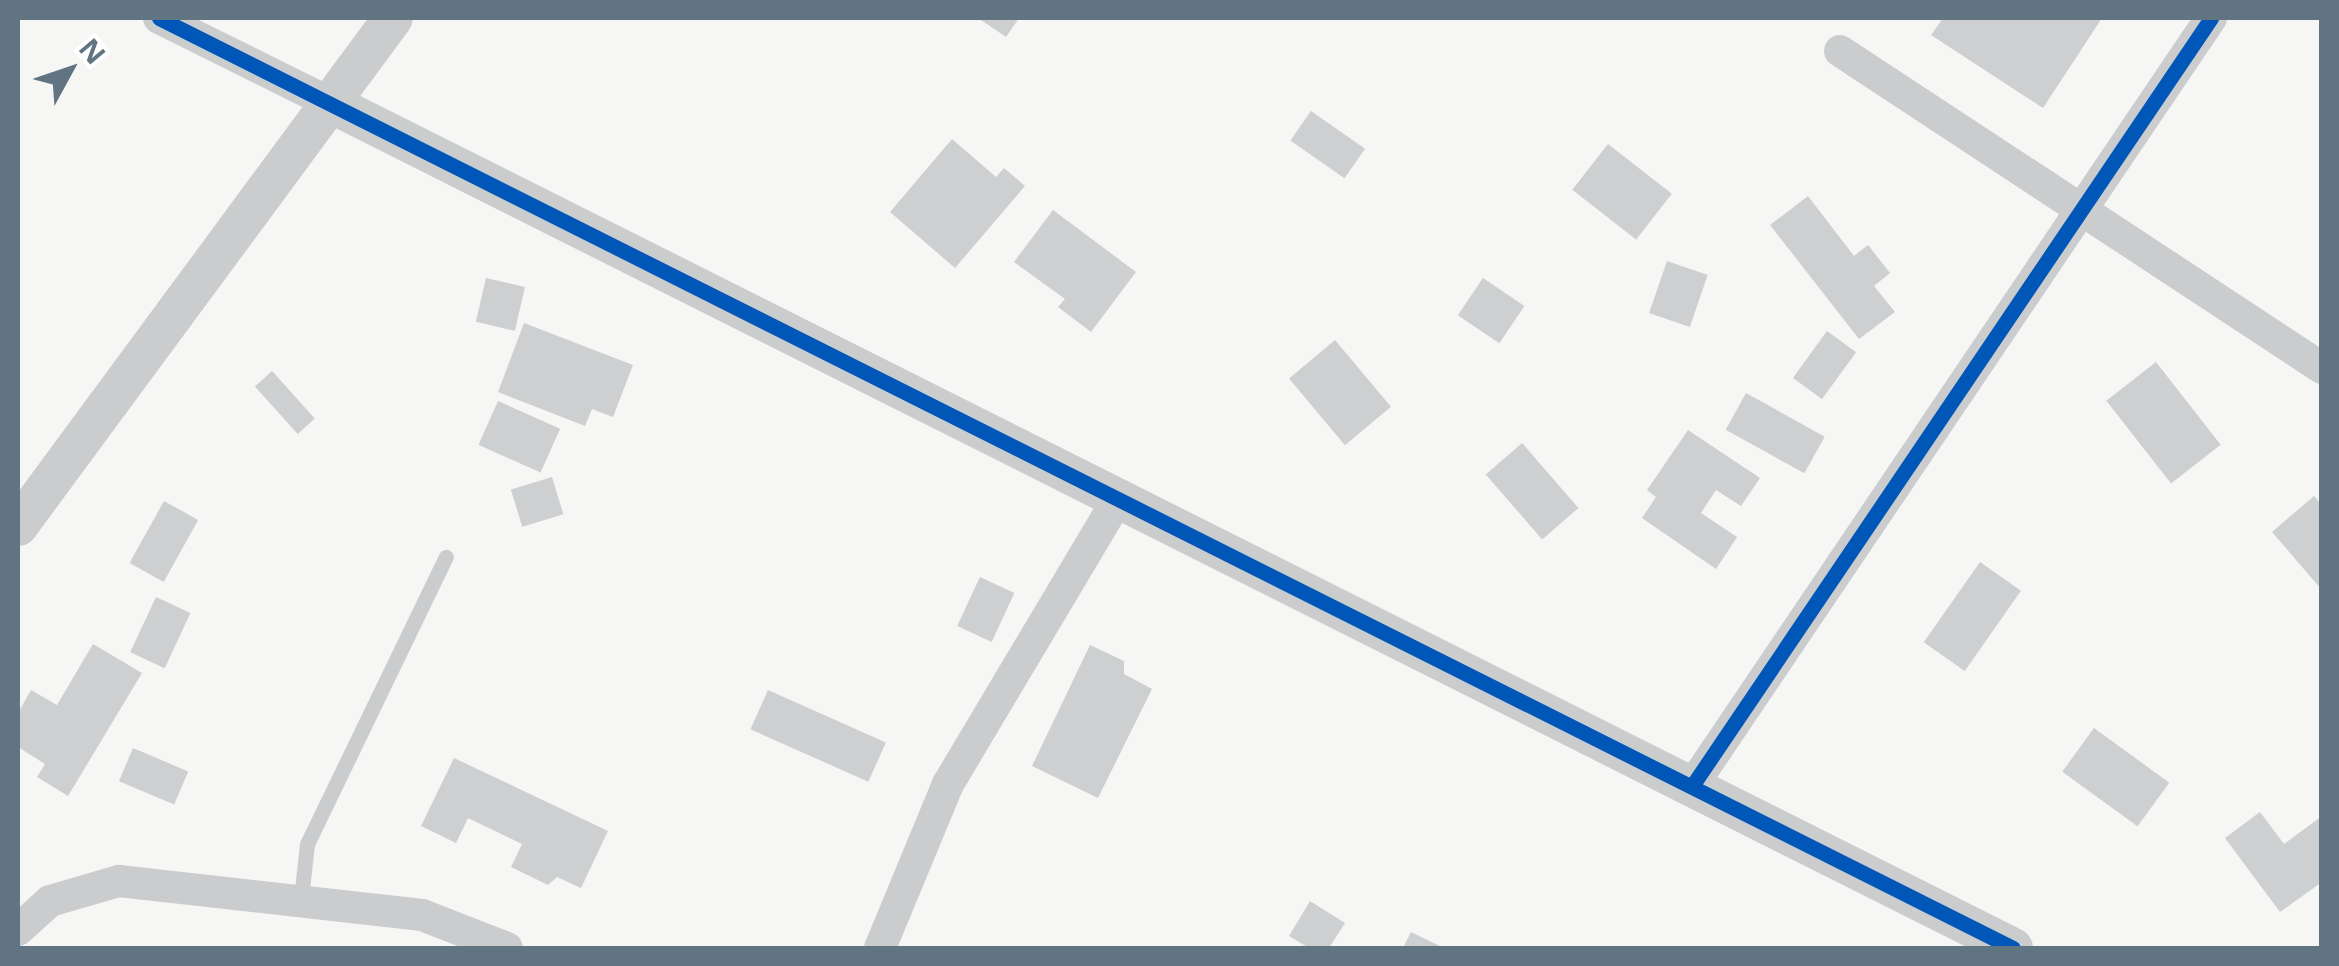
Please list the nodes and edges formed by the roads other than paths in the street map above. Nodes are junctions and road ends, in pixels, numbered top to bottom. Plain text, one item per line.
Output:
1 (159, 18) edge
2 (393, 18) edge
3 (2211, 18) edge
4 (1840, 52) dead end
5 (332, 104) junction
6 (2078, 211) junction
7 (2322, 368) edge
8 (1120, 496) junction
9 (18, 526) edge
10 (446, 558) dead end
11 (1692, 786) junction
12 (301, 898) junction
13 (18, 930) edge
14 (507, 948) edge
15 (880, 948) edge
16 (2014, 948) edge

1 - 5 street
2 - 5 street
3 - 6 street
4 - 6 street
5 - 8 street
5 - 9 street
6 - 7 street
6 - 11 street
8 - 11 street
8 - 15 street
10 - 12 lane
11 - 16 street
12 - 13 street
12 - 14 street

